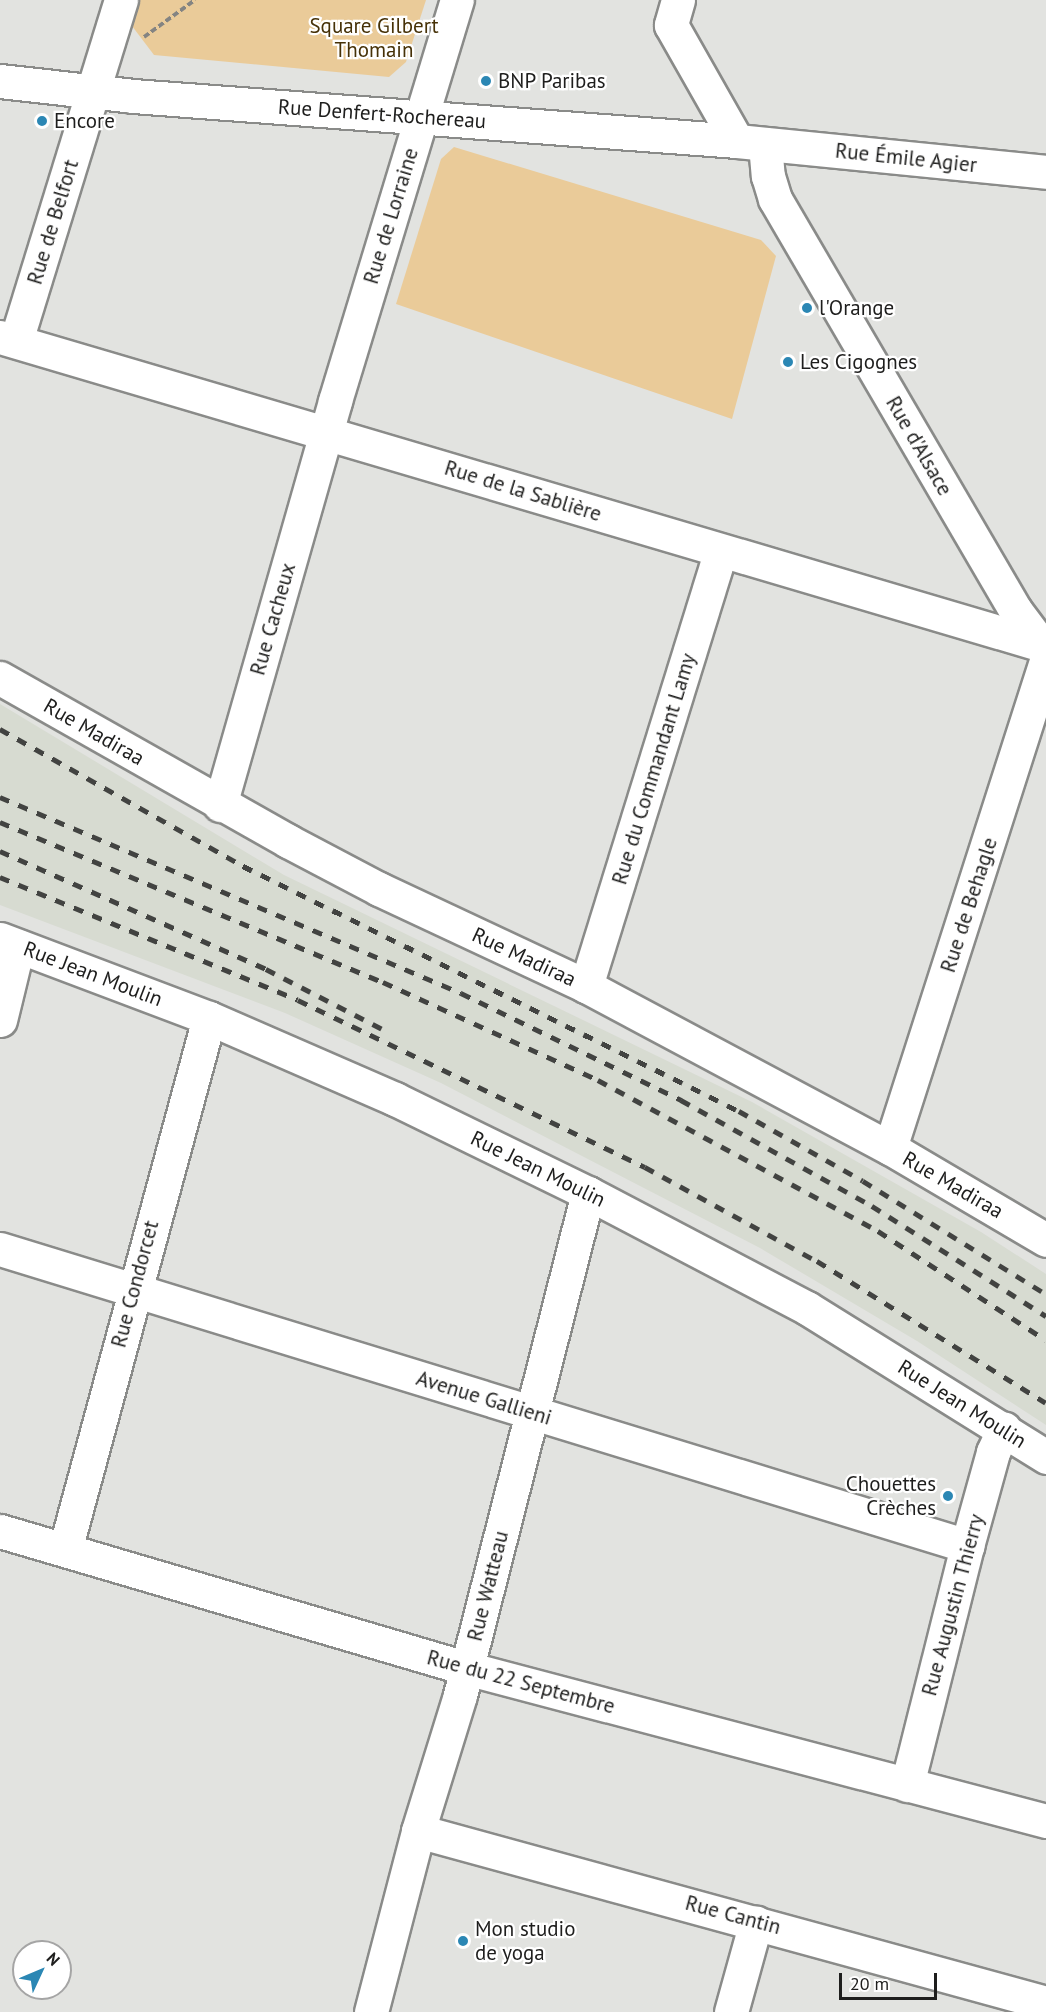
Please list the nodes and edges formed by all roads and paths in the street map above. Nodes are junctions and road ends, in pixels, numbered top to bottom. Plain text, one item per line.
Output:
1 (121, 0) edge
2 (195, 0) edge
3 (457, 0) edge
4 (678, 0) edge
5 (98, 76) junction
6 (0, 81) edge
7 (421, 117) junction
8 (751, 142) junction
9 (1046, 172) edge
10 (8, 339) edge
11 (326, 433) junction
12 (721, 551) junction
13 (1045, 651) edge
14 (0, 678) edge
15 (220, 805) junction
16 (9, 943) edge
17 (586, 986) junction
18 (209, 1018) junction
19 (0, 1020) edge
20 (890, 1148) junction
21 (588, 1193) junction
22 (1046, 1240) edge
23 (0, 1249) edge
24 (132, 1290) junction
25 (532, 1413) junction
26 (1004, 1428) junction
27 (1046, 1457) edge
28 (0, 1531) edge
29 (967, 1546) junction
30 (65, 1550) junction
31 (466, 1668) junction
32 (907, 1785) junction
33 (1046, 1821) edge
34 (418, 1831) junction
35 (756, 1922) junction
36 (1046, 2003) edge
37 (371, 2012) edge
38 (731, 2012) edge

1 - 5 street, Rue de Belfort
2 - 5 path
3 - 7 street, Rue de Lorraine
4 - 8 street, Rue d'Alsace
5 - 6 street, Rue Denfert-Rochereau
5 - 7 street, Rue Denfert-Rochereau
5 - 10 street, Rue de Belfort
7 - 8 street, Rue Denfert-Rochereau
7 - 11 street, Rue de Lorraine
8 - 9 street, Rue Émile Agier
8 - 13 street, Rue d'Alsace
10 - 11 street, Rue de la Sablière
11 - 12 street, Rue de la Sablière
11 - 15 street, Rue Cacheux
12 - 13 street, Rue de la Sablière
12 - 17 street, Rue du Commandant Lamy
13 - 20 street, Rue de Behagle
14 - 15 street, Rue Madiraa
15 - 17 street, Rue Madiraa
16 - 18 street, Rue Jean Moulin
16 - 19 street
17 - 20 street, Rue Madiraa
18 - 21 street, Rue Jean Moulin
18 - 24 street, Rue Condorcet
20 - 22 street, Rue Madiraa
21 - 25 street, Rue Watteau
21 - 26 street, Rue Jean Moulin
23 - 24 street, Avenue Gallieni
24 - 25 street, Avenue Gallieni
24 - 30 street, Rue Condorcet
25 - 29 street, Avenue Gallieni
25 - 31 street, Rue Watteau
26 - 27 street, Rue Jean Moulin
26 - 29 street, Rue Augustin Thierry
28 - 30 street, Rue du 22 Septembre
29 - 32 street, Rue Augustin Thierry
30 - 31 street, Rue du 22 Septembre
31 - 32 street, Rue du 22 Septembre
31 - 34 street, Rue Watteau
32 - 33 street, Rue du 22 Septembre
34 - 35 street, Rue Cantin
34 - 37 street, Rue Watteau
35 - 36 street, Rue Cantin
35 - 38 street

